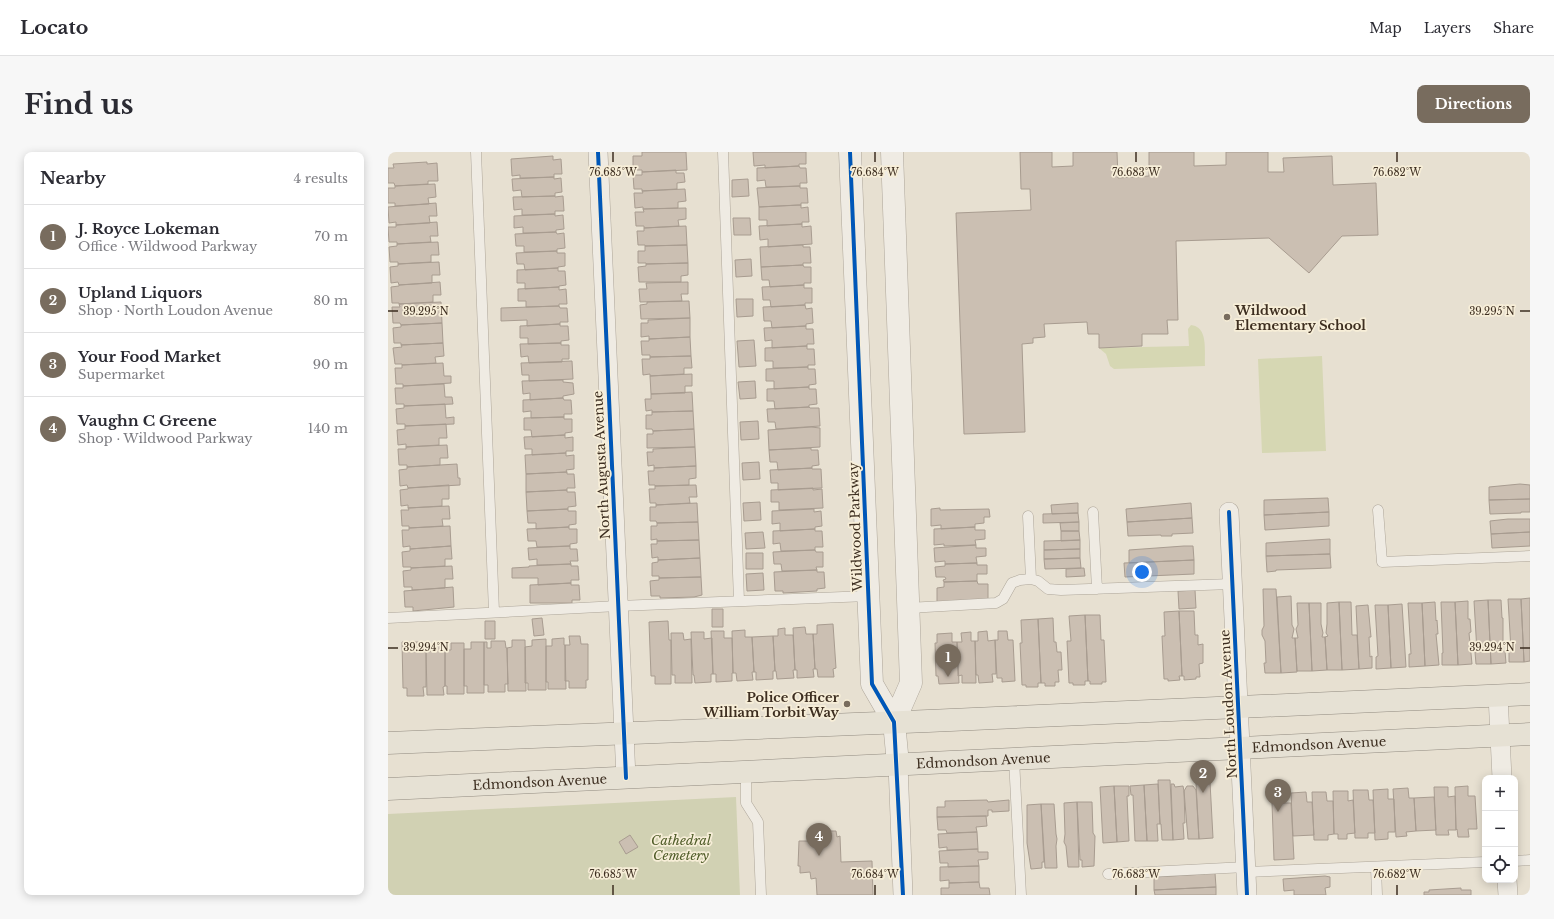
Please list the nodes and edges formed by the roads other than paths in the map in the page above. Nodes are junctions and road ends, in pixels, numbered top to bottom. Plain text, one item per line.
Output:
1 (476, 152) edge
2 (598, 152) edge
3 (723, 152) edge
4 (850, 152) edge
5 (892, 152) edge
6 (1378, 510) dead end
7 (1093, 512) dead end
8 (1229, 512) dead end
9 (1028, 516) dead end
10 (1530, 556) edge
11 (1031, 579) junction
12 (1232, 584) junction
13 (1097, 589) junction
14 (868, 596) junction
15 (739, 601) junction
16 (618, 606) junction
17 (908, 608) junction
18 (494, 612) junction
19 (388, 618) edge
20 (1530, 694) edge
21 (1498, 695) junction
22 (1238, 707) junction
23 (894, 722) junction
24 (624, 733) junction
25 (1530, 734) edge
26 (1500, 735) junction
27 (388, 743) edge
28 (1240, 748) junction
29 (1014, 759) junction
30 (898, 764) junction
31 (746, 772) junction
32 (1502, 775) edge
33 (626, 778) junction
34 (388, 789) edge
35 (1530, 860) edge
36 (1518, 861) edge
37 (1482, 862) edge
38 (1376, 867) junction
39 (1246, 870) junction
40 (1108, 874) dead end
41 (1507, 883) edge
42 (761, 895) edge
43 (903, 895) edge
44 (1021, 895) edge
45 (1247, 895) edge
46 (1377, 895) edge
47 (1508, 895) edge

1 - 18 lane
2 - 16 street, North Augusta Avenue
3 - 15 lane
4 - 14 street, Wildwood Parkway
5 - 17 street, Wildwood Parkway
6 - 10 lane
7 - 13 lane
8 - 12 street, North Loudon Avenue
9 - 11 lane
11 - 13 lane
11 - 17 lane
12 - 13 lane
12 - 22 street, North Loudon Avenue
14 - 15 lane
14 - 23 street, Wildwood Parkway
15 - 16 lane
16 - 18 lane
16 - 24 street, North Augusta Avenue
17 - 23 street, Wildwood Parkway
18 - 19 lane
20 - 21 main road
21 - 22 main road
21 - 26 street
22 - 23 main road
22 - 28 street, North Loudon Avenue
23 - 24 main road
23 - 30 street, Wildwood Parkway
24 - 27 main road
24 - 33 street, North Augusta Avenue
25 - 26 main road, Edmondson Avenue
26 - 28 main road, Edmondson Avenue
26 - 32 street
28 - 29 main road, Edmondson Avenue
28 - 39 street, North Loudon Avenue
29 - 30 main road, Edmondson Avenue
29 - 44 lane
30 - 31 main road, Edmondson Avenue
30 - 43 street, Wildwood Parkway
31 - 33 main road, Edmondson Avenue
31 - 42 lane
33 - 34 main road, Edmondson Avenue
35 - 36 lane
37 - 38 lane
38 - 39 lane
38 - 46 lane
39 - 40 lane
39 - 45 street, North Loudon Avenue
41 - 47 street

